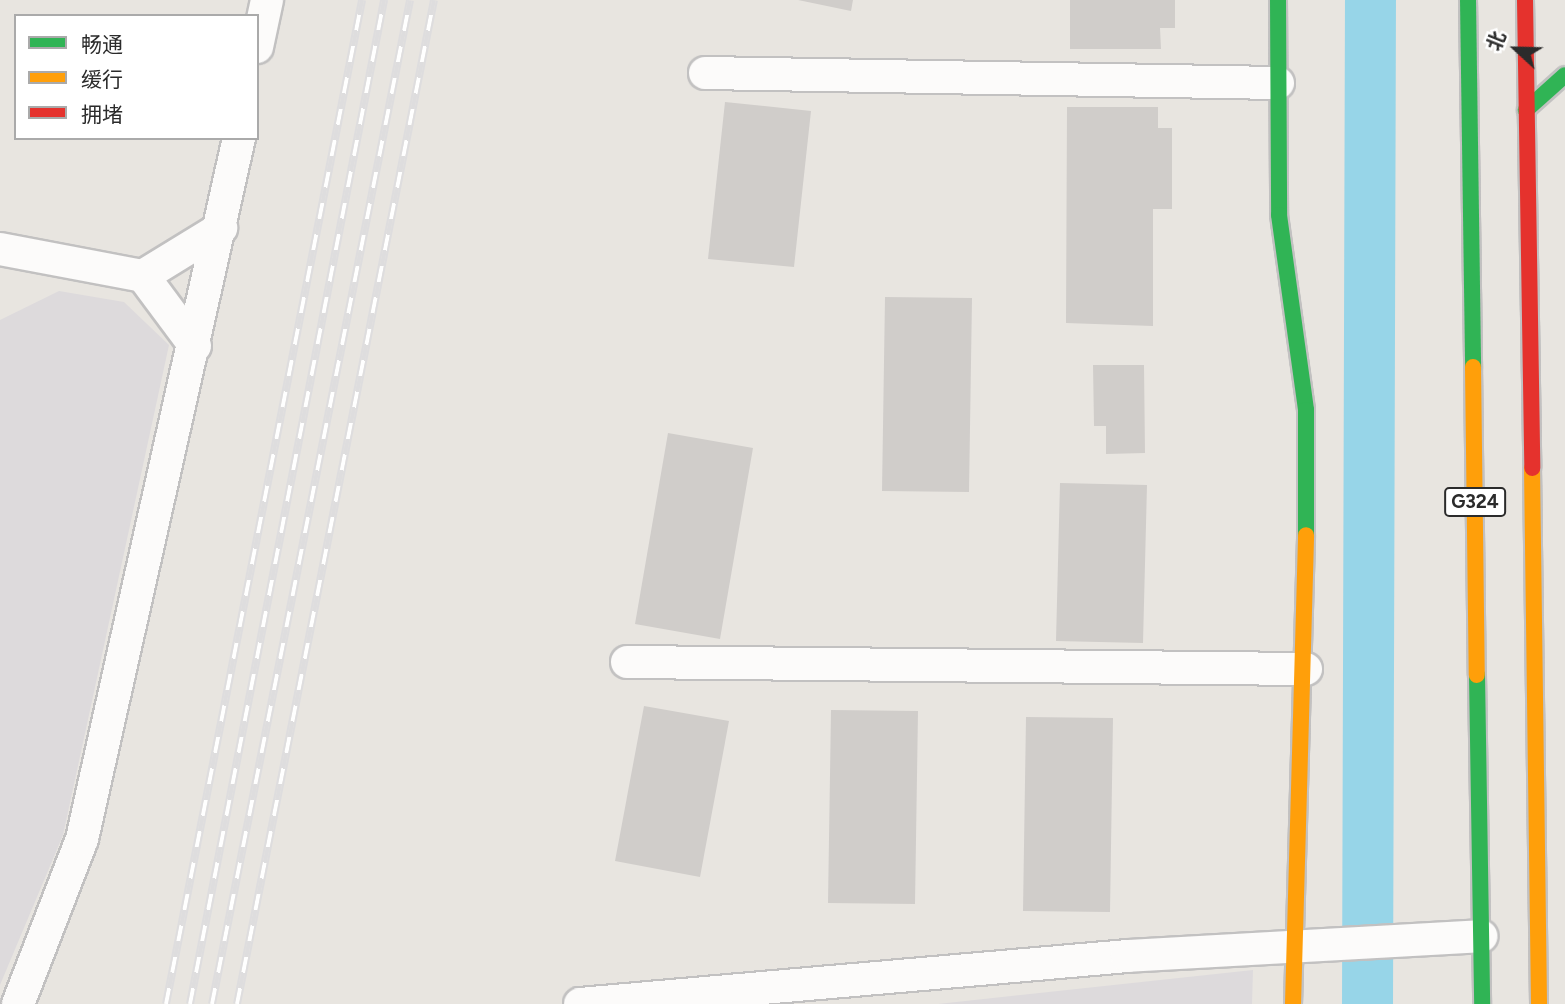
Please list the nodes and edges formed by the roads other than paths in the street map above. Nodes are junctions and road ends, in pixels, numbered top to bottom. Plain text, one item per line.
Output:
1 (267, 0) edge
2 (1278, 0) edge
3 (1468, 0) edge
4 (1525, 0) edge
5 (259, 38) edge
6 (705, 72) dead end
7 (1565, 75) edge
8 (1278, 83) junction
9 (1526, 110) junction
10 (239, 140) edge
11 (221, 228) junction
12 (0, 249) edge
13 (144, 276) junction
14 (195, 346) junction
15 (627, 662) dead end
16 (1306, 669) junction
17 (1537, 881) junction
18 (1558, 911) dead end
19 (1480, 936) junction
20 (1303, 946) junction
21 (18, 1004) edge
22 (580, 1004) edge
23 (1293, 1004) edge
24 (1482, 1004) edge
25 (1539, 1004) edge

1 - 5 street
2 - 8 main road
3 - 19 main road, G324
4 - 9 main road, G324
6 - 8 street
7 - 9 main road
8 - 16 main road
9 - 17 main road, G324
10 - 11 street
11 - 13 street
11 - 14 street
12 - 13 street
13 - 14 street
14 - 21 street
15 - 16 street
16 - 20 main road
17 - 18 main road
17 - 25 main road, G324
19 - 20 street
19 - 24 main road, G324
20 - 22 street
20 - 23 main road

